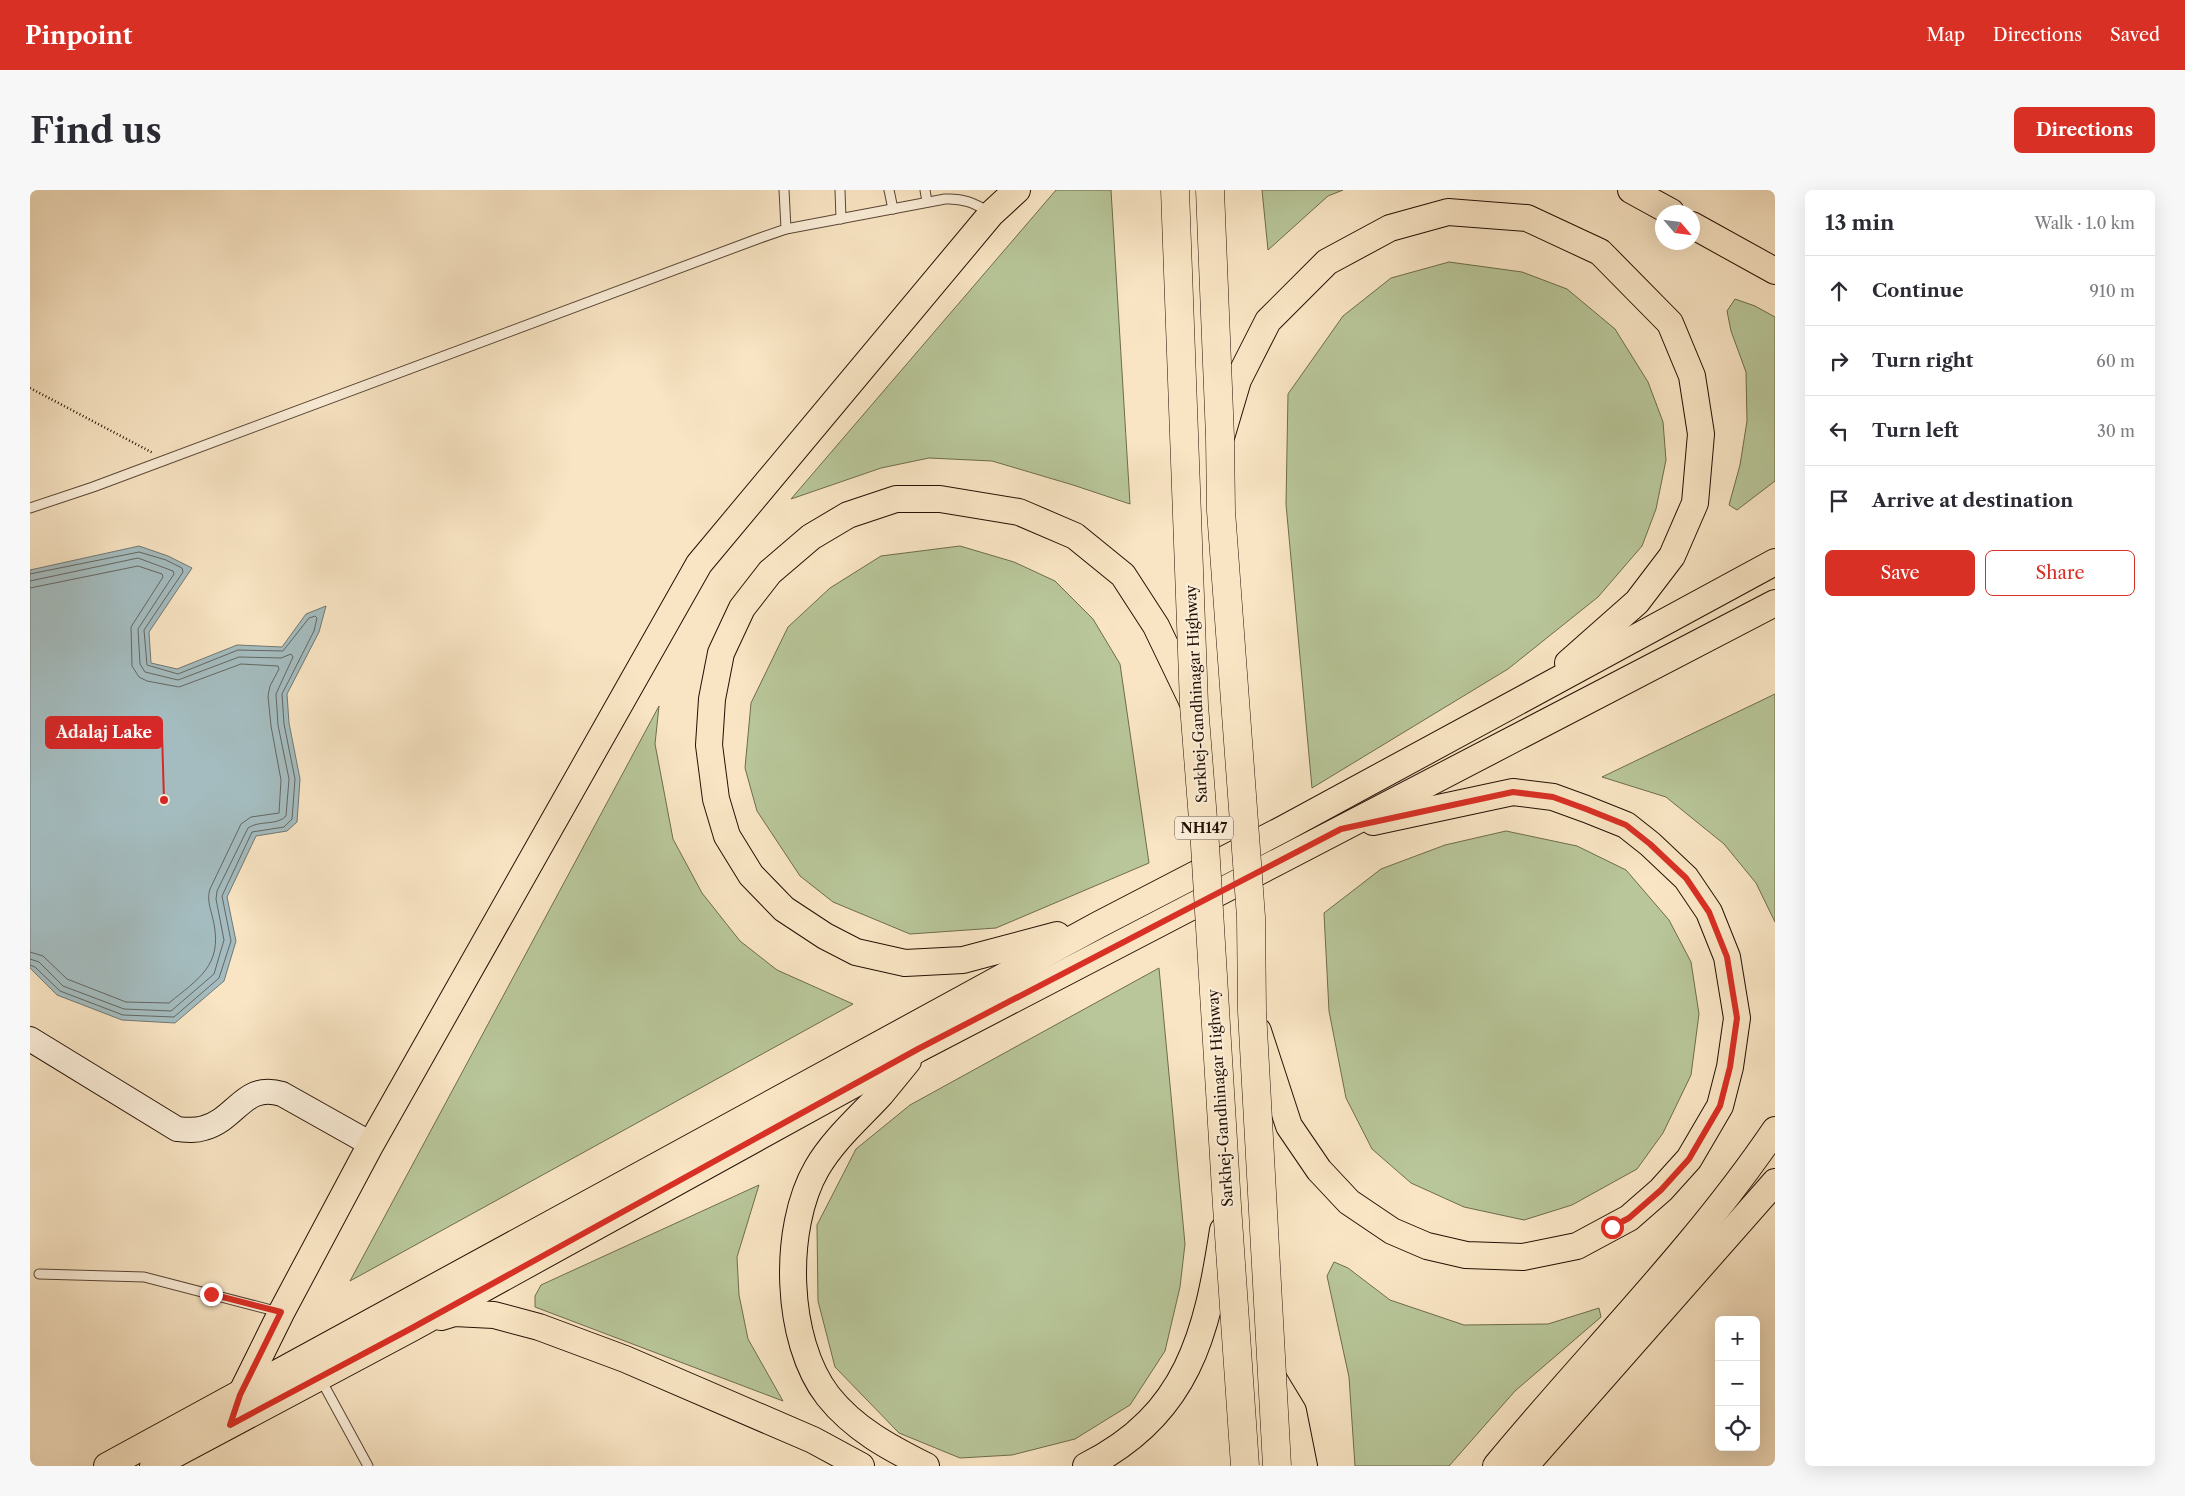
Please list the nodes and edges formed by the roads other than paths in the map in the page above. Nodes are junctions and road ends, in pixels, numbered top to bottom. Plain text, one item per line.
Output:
1 (784, 190) edge
2 (840, 190) edge
3 (889, 190) edge
4 (925, 190) edge
5 (1017, 190) edge
6 (1175, 190) edge
7 (1210, 190) edge
8 (926, 202) junction
9 (893, 209) junction
10 (991, 214) junction
11 (841, 219) junction
12 (786, 229) junction
13 (1700, 229) edge
14 (1775, 271) edge
15 (1220, 438) junction
16 (30, 508) edge
17 (1775, 562) edge
18 (1775, 603) edge
19 (1533, 693) junction
20 (1194, 705) junction
21 (1341, 829) junction
22 (1098, 925) junction
23 (1252, 1011) junction
24 (30, 1038) edge
25 (918, 1049) junction
26 (1771, 1143) edge
27 (371, 1144) junction
28 (1775, 1182) edge
29 (1227, 1206) junction
30 (39, 1274) dead end
31 (281, 1312) junction
32 (412, 1328) junction
33 (319, 1377) junction
34 (1273, 1378) junction
35 (240, 1395) junction
36 (230, 1425) junction
37 (107, 1466) edge
38 (153, 1466) edge
39 (368, 1466) edge
40 (861, 1466) edge
41 (926, 1466) edge
42 (1086, 1466) edge
43 (1245, 1466) edge
44 (1277, 1466) edge
45 (1304, 1466) edge
46 (1496, 1466) edge
47 (1525, 1466) edge

1 - 12 lane
2 - 11 lane
3 - 9 lane
4 - 8 lane
5 - 10 main road
6 - 20 highway, Sarkhej-Gandhinagar Highway / NH147, bridge
7 - 15 highway, NH147, bridge
8 - 9 lane
8 - 10 lane
9 - 11 lane
10 - 27 main road
11 - 12 lane
12 - 16 lane
13 - 14 main road
15 - 19 main road
15 - 23 highway, NH147, bridge
17 - 19 main road
18 - 21 main road
19 - 22 main road
20 - 22 main road
20 - 29 highway, Sarkhej-Gandhinagar Highway / NH147, bridge
21 - 23 main road
21 - 25 main road
22 - 35 main road
23 - 34 highway, NH147, bridge
24 - 27 street
25 - 32 main road
25 - 41 main road
26 - 46 main road
27 - 31 main road
28 - 47 main road
29 - 42 main road
29 - 43 highway, Sarkhej-Gandhinagar Highway / NH147, bridge
30 - 31 lane
31 - 35 main road
32 - 33 main road
32 - 40 main road
33 - 36 main road
33 - 39 lane
34 - 44 highway, NH147, bridge
34 - 45 main road
35 - 36 main road
35 - 37 main road
36 - 38 main road

